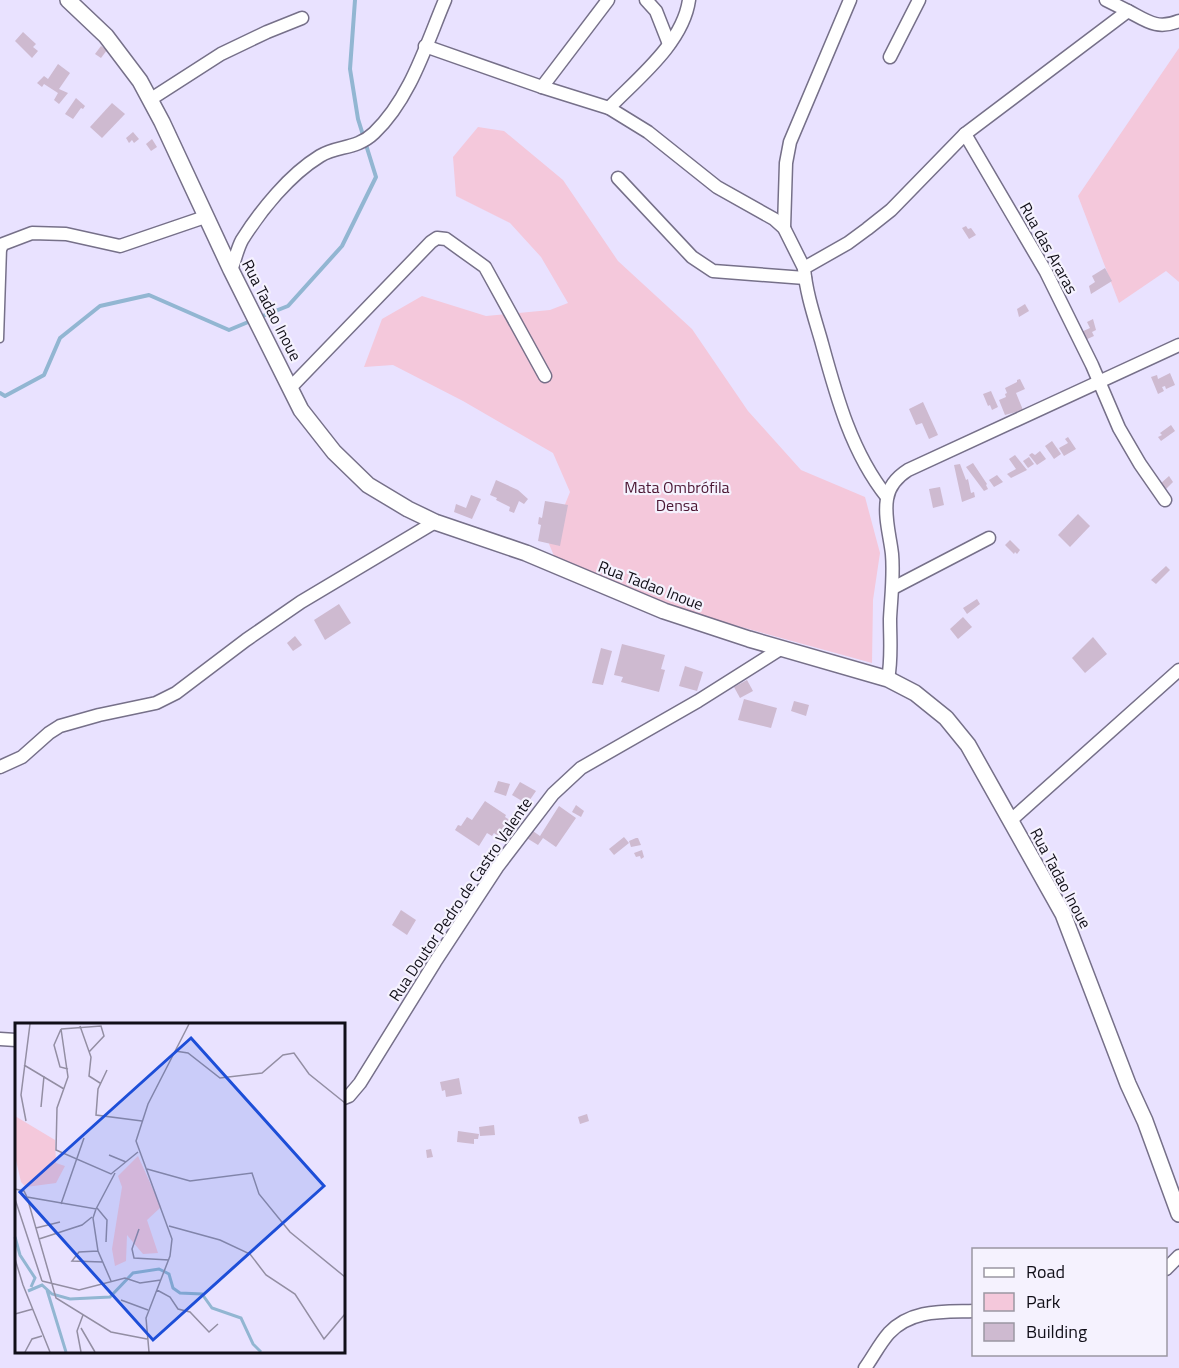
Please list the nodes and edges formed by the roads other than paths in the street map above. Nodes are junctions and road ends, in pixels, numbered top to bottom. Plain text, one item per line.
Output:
1 (68, 0) edge
2 (445, 0) edge
3 (608, 0) edge
4 (646, 0) edge
5 (690, 0) edge
6 (850, 0) edge
7 (919, 0) edge
8 (1106, 0) edge
9 (1128, 11) junction
10 (302, 18) dead end
11 (1179, 21) edge
12 (669, 44) junction
13 (425, 46) junction
14 (890, 57) dead end
15 (542, 87) junction
16 (151, 99) junction
17 (609, 108) junction
18 (965, 134) junction
19 (618, 178) dead end
20 (206, 217) junction
21 (784, 228) junction
22 (2, 247) edge
23 (231, 270) junction
24 (805, 273) junction
25 (0, 339) edge
26 (1179, 345) edge
27 (545, 376) dead end
28 (1098, 380) junction
29 (291, 387) junction
30 (887, 497) junction
31 (1165, 500) dead end
32 (435, 522) junction
33 (989, 538) dead end
34 (893, 588) junction
35 (782, 648) junction
36 (1179, 670) edge
37 (888, 679) junction
38 (0, 767) edge
39 (1010, 821) junction
40 (0, 1039) edge
41 (15, 1040) edge
42 (345, 1098) edge
43 (1179, 1214) edge
44 (1179, 1256) edge
45 (1167, 1268) edge
46 (972, 1311) edge
47 (865, 1368) edge

1 - 16 street, Rua Tadao Inoue
2 - 13 street
3 - 15 street
4 - 12 street
5 - 12 street
6 - 21 street
7 - 14 street
8 - 9 street
9 - 11 street
9 - 18 street
10 - 16 street
12 - 17 street
13 - 15 street
13 - 23 street
15 - 17 street
16 - 20 street, Rua Tadao Inoue
17 - 21 street
18 - 24 street
18 - 28 street, Rua das Araras
19 - 24 street
20 - 22 street
20 - 23 street, Rua Tadao Inoue
21 - 24 street
22 - 25 lane
23 - 29 street, Rua Tadao Inoue
24 - 30 street
26 - 28 street
27 - 29 street
28 - 30 street
28 - 31 street, Rua das Araras
29 - 32 street, Rua Tadao Inoue
30 - 34 street
32 - 35 street, Rua Tadao Inoue
32 - 38 street
33 - 34 street
34 - 37 street
35 - 37 street, Rua Tadao Inoue
35 - 42 street, Rua Doutor Pedro de Castro Valente
36 - 39 street
37 - 39 street, Rua Tadao Inoue
39 - 43 street, Rua Tadao Inoue
40 - 41 street
44 - 45 street
46 - 47 street

